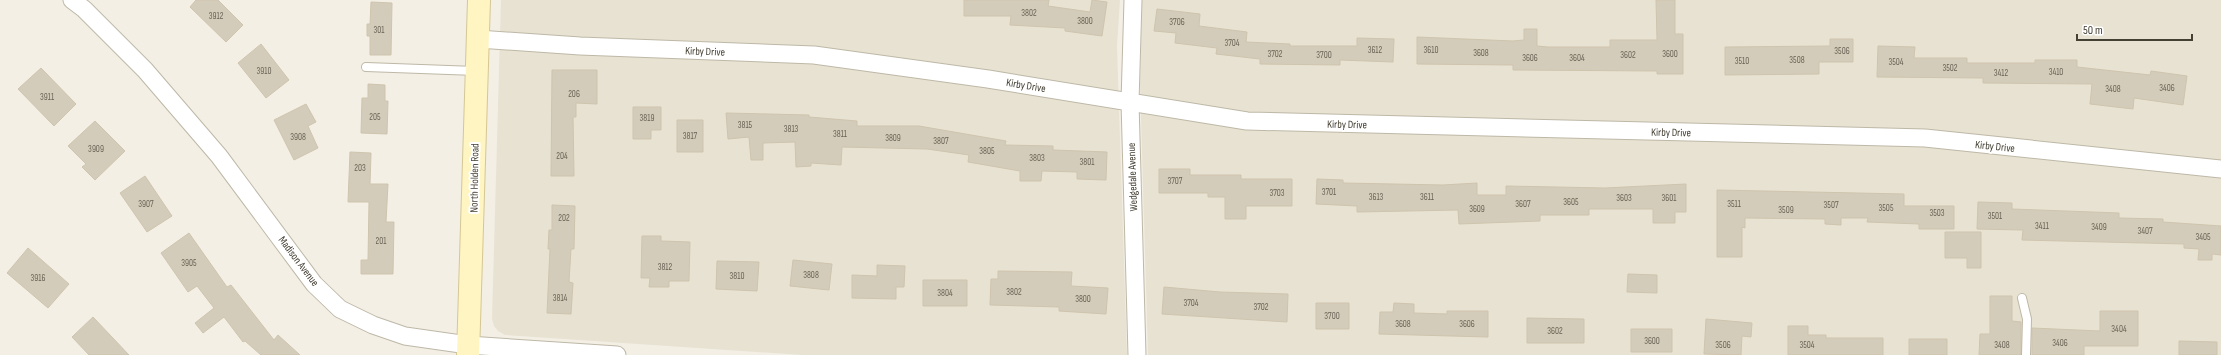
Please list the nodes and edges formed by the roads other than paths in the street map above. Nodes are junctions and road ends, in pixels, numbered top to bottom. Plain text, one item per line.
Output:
1 (72, 0) edge
2 (479, 0) edge
3 (1133, 0) edge
4 (478, 38) junction
5 (366, 67) dead end
6 (476, 71) junction
7 (1130, 102) junction
8 (2221, 169) edge
9 (2022, 298) dead end
10 (468, 350) edge
11 (617, 355) edge
12 (1137, 355) edge
13 (2026, 355) edge

1 - 10 street, Madison Avenue
2 - 4 main road, North Holden Road
3 - 7 street, Wedgedale Avenue
4 - 6 main road, North Holden Road
4 - 7 street, Kirby Drive
5 - 6 lane
6 - 10 main road, North Holden Road
7 - 8 street, Kirby Drive
7 - 12 street, Wedgedale Avenue
9 - 13 lane
10 - 11 street, Madison Avenue

